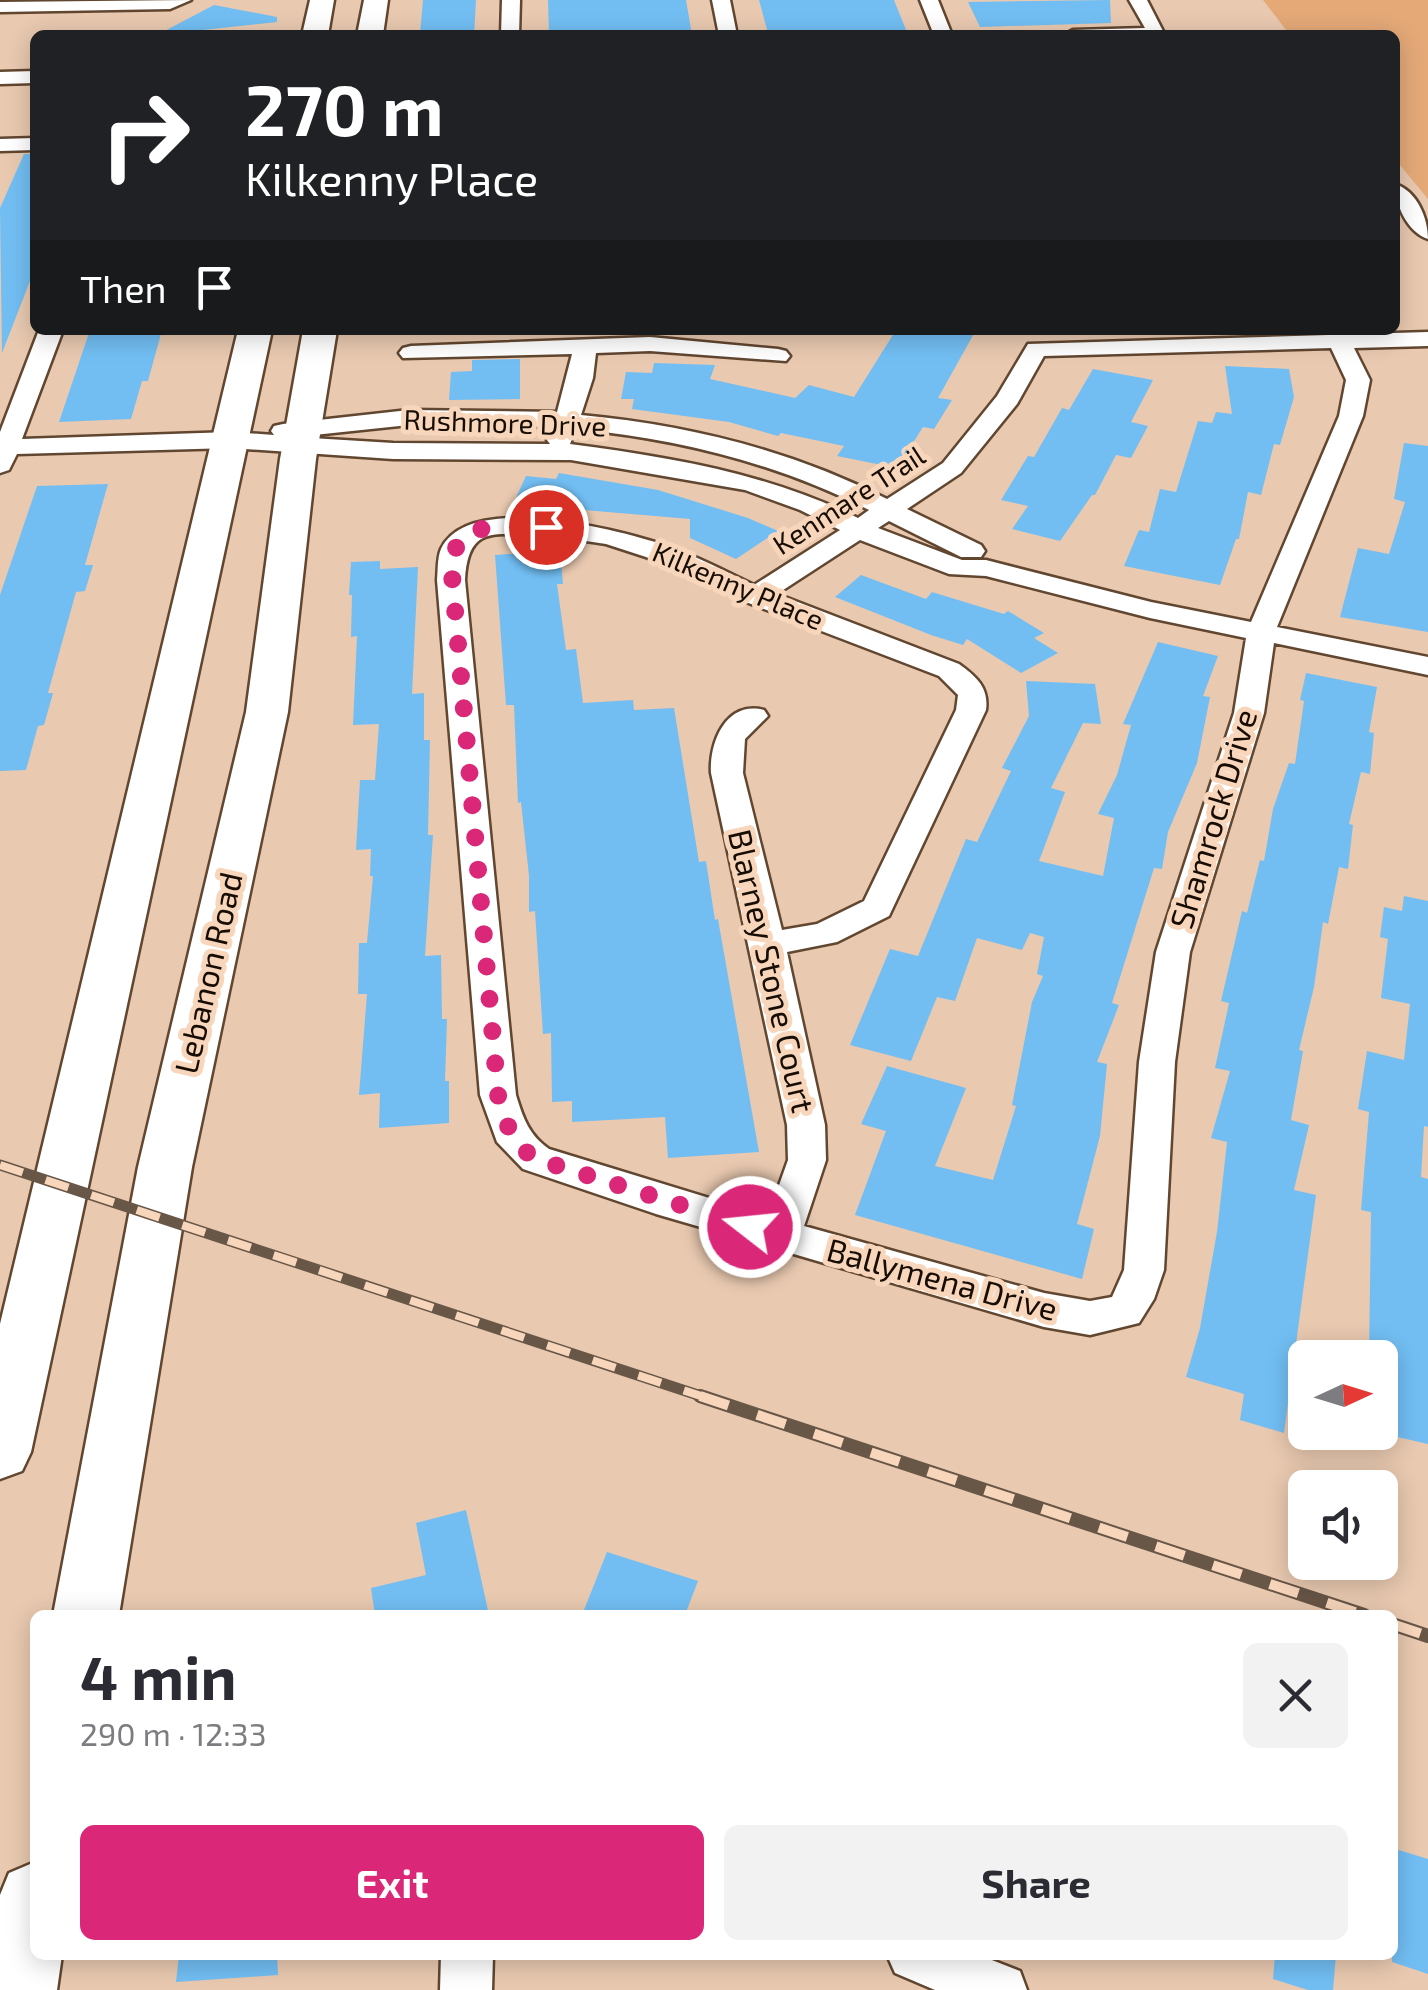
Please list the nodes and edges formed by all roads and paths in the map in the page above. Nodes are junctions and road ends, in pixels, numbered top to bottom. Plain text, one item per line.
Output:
1 (322, 0) edge
2 (376, 0) edge
3 (512, 0) edge
4 (721, 0) edge
5 (929, 0) edge
6 (1138, 0) edge
7 (181, 2) edge
8 (0, 8) edge
9 (316, 30) edge
10 (371, 30) edge
11 (510, 30) edge
12 (727, 30) edge
13 (942, 30) edge
14 (1156, 30) edge
15 (30, 63) edge
16 (0, 64) edge
17 (30, 77) edge
18 (0, 78) edge
19 (30, 144) edge
20 (0, 145) edge
21 (1404, 216) edge
22 (1428, 233) edge
23 (49, 335) edge
24 (253, 335) edge
25 (319, 335) edge
26 (1428, 338) edge
27 (1340, 342) junction
28 (585, 345) junction
29 (411, 353) dead end
30 (778, 356) dead end
31 (566, 420) junction
32 (302, 436) junction
33 (231, 440) junction
34 (556, 452) junction
35 (2, 453) edge
36 (890, 511) junction
37 (485, 528) joint
38 (859, 530) junction
39 (986, 568) junction
40 (756, 596) junction
41 (1262, 631) junction
42 (1428, 666) edge
43 (753, 716) dead end
44 (768, 944) junction
45 (781, 1236) junction
46 (1124, 1311) joint
47 (0, 1452) edge
48 (87, 1610) edge
49 (30, 1927) edge
50 (467, 1960) edge
51 (926, 1960) edge
52 (19, 1990) edge
53 (466, 1990) edge
54 (1002, 1990) edge

1 - 9 main road
2 - 10 main road
3 - 11 street
4 - 12 street
5 - 13 street
6 - 14 street
7 - 8 street
15 - 16 street
17 - 18 street
19 - 20 street
21 - 22 street
23 - 35 street
24 - 33 main road
25 - 32 main road, Lebanon Road
26 - 27 street
27 - 36 street, Kenmare Trail
27 - 41 street, Shamrock Drive
28 - 29 street
28 - 30 street
28 - 31 street
31 - 32 street, Rushmore Drive
31 - 34 street
31 - 36 street, Rushmore Drive
32 - 33 street, Rushmore Drive
32 - 34 street, Rushmore Drive
32 - 48 main road, Lebanon Road
33 - 35 street, Rushmore Drive
33 - 47 main road
34 - 38 street, Rushmore Drive
36 - 38 street, Kenmare Trail
36 - 39 street, Rushmore Drive
37 - 40 street, Kilkenny Place
37 - 45 street, Ballymena Drive
38 - 39 street, Rushmore Drive
38 - 40 street, Kenmare Trail
39 - 41 street, Rushmore Drive
40 - 44 street, Kilkenny Place
41 - 42 street, Rushmore Drive
41 - 46 street, Shamrock Drive
43 - 44 street, Blarney Stone Court
44 - 45 street, Blarney Stone Court
45 - 46 street, Ballymena Drive
49 - 52 main road
50 - 53 street
51 - 54 street

